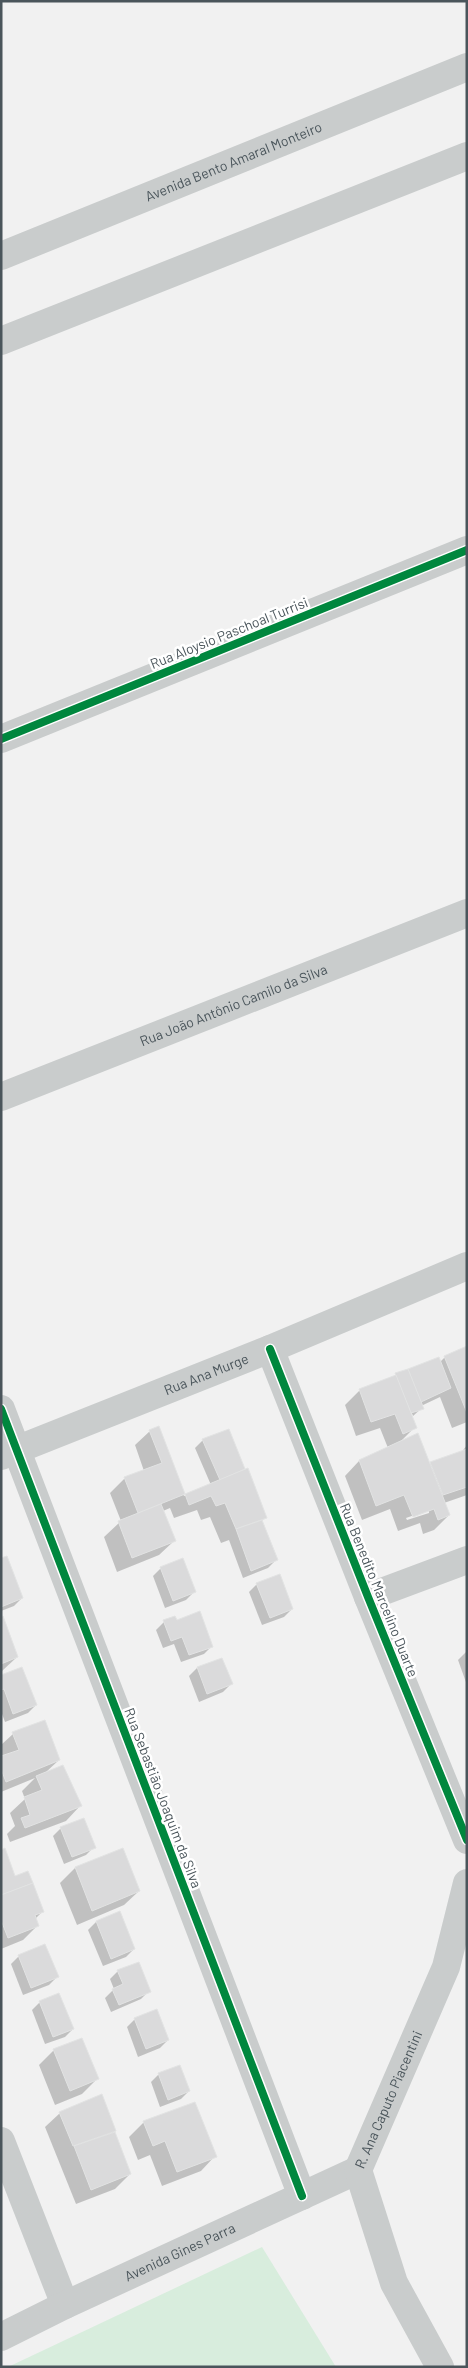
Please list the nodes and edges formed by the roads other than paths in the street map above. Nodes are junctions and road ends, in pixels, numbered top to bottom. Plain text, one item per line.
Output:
1 (467, 68) edge
2 (467, 156) edge
3 (1, 256) edge
4 (1, 341) edge
5 (467, 550) edge
6 (1, 739) edge
7 (467, 914) edge
8 (1, 1097) edge
9 (467, 1266) edge
10 (270, 1349) junction
11 (1, 1409) edge
12 (9, 1453) edge
13 (467, 1560) edge
14 (368, 1597) junction
15 (467, 1840) edge
16 (467, 1883) edge
17 (1, 2142) edge
18 (358, 2170) junction
19 (302, 2196) junction
20 (66, 2305) junction
21 (1, 2337) edge
22 (440, 2367) edge

1 - 3 street, Avenida Bento Amaral Monteiro
2 - 4 street
5 - 6 street, Rua Aloysio Paschoal Turrisi
7 - 8 street, Rua João Antônio Camilo da Silva
9 - 10 street, Rua Ana Murge
10 - 12 street, Rua Ana Murge
10 - 14 street, Rua Benedito Marcelino Duarte
11 - 12 street, Rua Sebastião Joaquim da Silva
12 - 19 street, Rua Sebastião Joaquim da Silva
13 - 14 street
14 - 15 street, Rua Benedito Marcelino Duarte
16 - 18 street, R. Ana Caputo Piacentini
17 - 20 street
18 - 19 street, Avenida Gines Parra
18 - 22 street, R. Ana Caputo Piacentini
19 - 20 street, Avenida Gines Parra
20 - 21 street, Avenida Gines Parra

